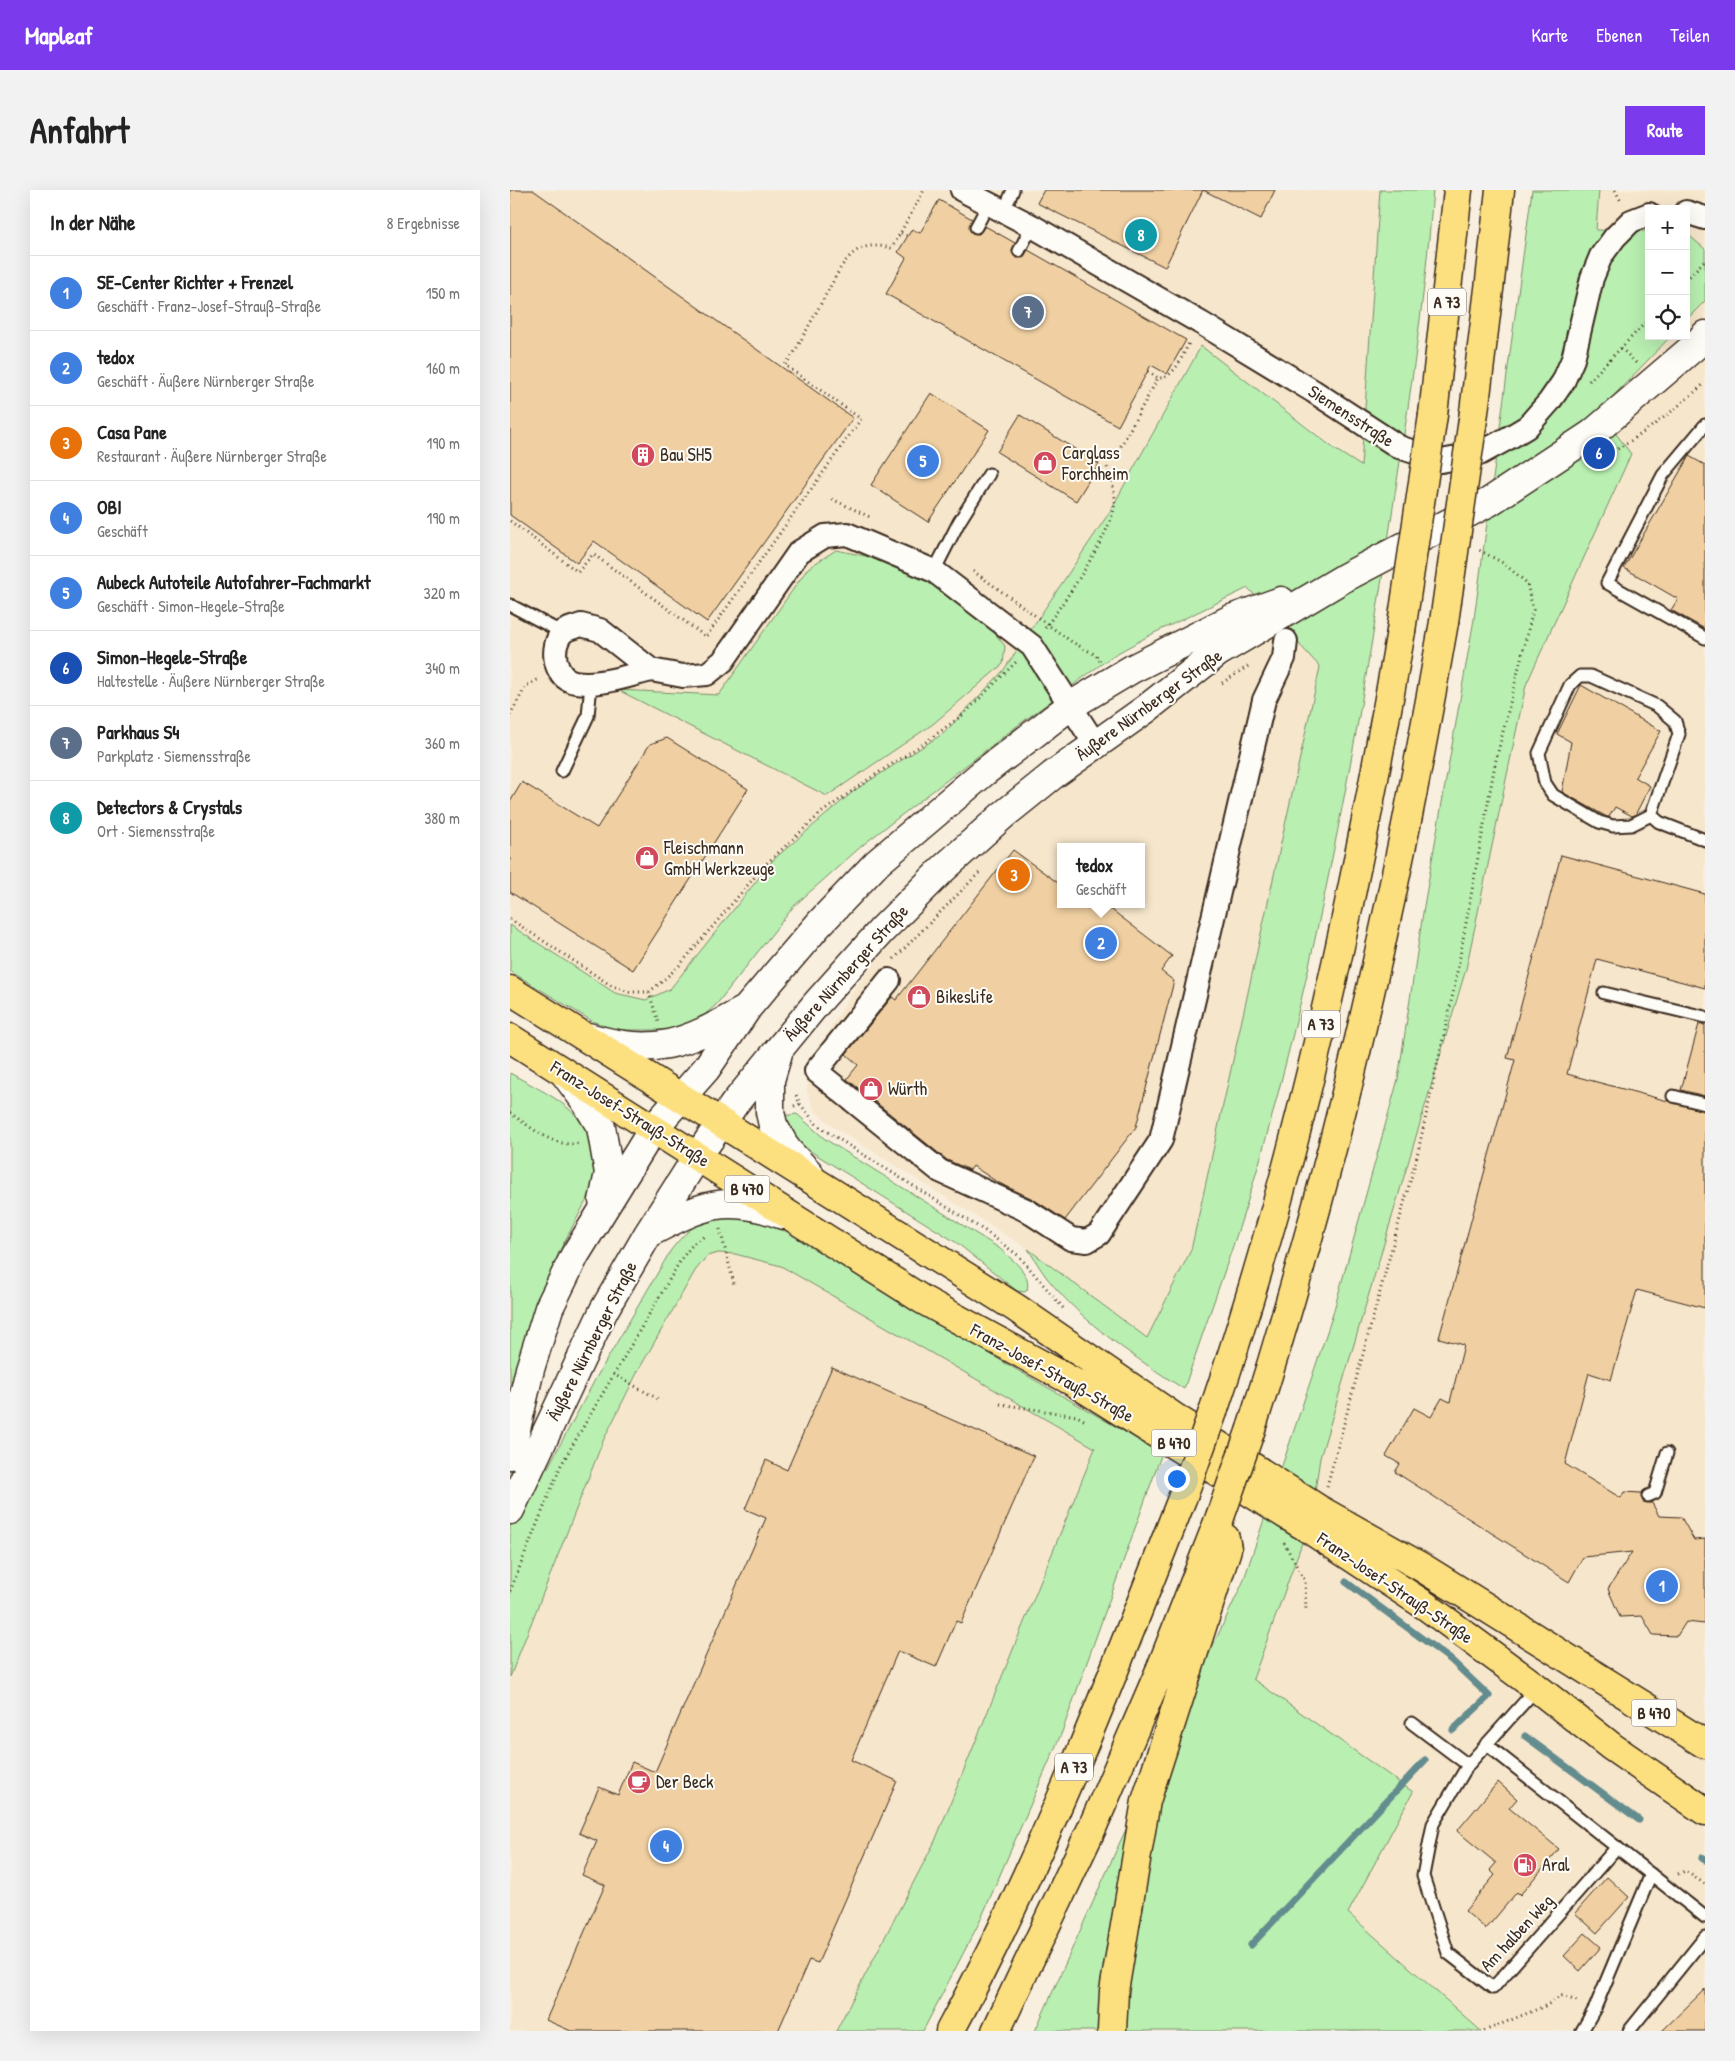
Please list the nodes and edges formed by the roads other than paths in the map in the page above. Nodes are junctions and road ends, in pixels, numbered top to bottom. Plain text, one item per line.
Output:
1 (962, 190) edge
2 (1013, 190) edge
3 (1458, 190) edge
4 (1500, 190) edge
5 (996, 207) junction
6 (1690, 213) edge
7 (1645, 216) edge
8 (1705, 218) edge
9 (1032, 226) junction
10 (976, 227) dead end
11 (1019, 251) dead end
12 (1705, 335) edge
13 (1705, 425) edge
14 (989, 474) dead end
15 (934, 571) junction
16 (1344, 578) junction
17 (510, 604) edge
18 (563, 633) junction
19 (1705, 638) edge
20 (1286, 641) dead end
21 (651, 670) junction
22 (591, 684) junction
23 (1070, 706) junction
24 (1095, 744) junction
25 (562, 771) dead end
26 (1651, 814) junction
27 (1705, 840) edge
28 (889, 972) road end
29 (510, 990) edge
30 (1604, 993) dead end
31 (748, 1007) junction
32 (1705, 1017) edge
33 (583, 1035) junction
34 (510, 1038) edge
35 (780, 1047) junction
36 (562, 1071) junction
37 (1672, 1096) dead end
38 (680, 1097) junction
39 (1705, 1104) edge
40 (722, 1122) junction
41 (653, 1129) junction
42 (697, 1157) junction
43 (819, 1183) junction
44 (601, 1211) junction
45 (797, 1220) junction
46 (648, 1234) junction
47 (1667, 1453) dead end
48 (510, 1455) edge
49 (1648, 1496) dead end
50 (510, 1510) edge
51 (1220, 1517) junction
52 (1604, 1682) junction
53 (1537, 1688) junction
54 (1412, 1723) dead end
55 (1486, 1744) junction
56 (1705, 1744) edge
57 (1468, 1765) junction
58 (1705, 1810) edge
59 (1617, 1847) junction
60 (1651, 1874) junction
61 (1705, 1917) edge
62 (1705, 1937) edge
63 (950, 2031) edge
64 (996, 2031) edge
65 (1112, 2031) edge
66 (1582, 2031) edge
67 (1629, 2031) edge

1 - 5 street, Siemensstraße
2 - 5 lane
3 - 63 main road, A 73, bridge
4 - 51 main road, A 73, bridge
5 - 9 street, Siemensstraße
5 - 10 lane
6 - 8 street
7 - 9 street, Siemensstraße
9 - 11 lane
12 - 16 main road, Äußere Nürnberger Straße
13 - 19 lane
14 - 15 lane
15 - 21 street
15 - 23 street
16 - 23 main road, Äußere Nürnberger Straße
16 - 24 main road, Äußere Nürnberger Straße
17 - 18 lane
18 - 21 street
18 - 22 street
20 - 28 street
21 - 22 street
22 - 25 lane
23 - 24 street
23 - 31 main road, Äußere Nürnberger Straße
24 - 35 main road, Äußere Nürnberger Straße
26 - 26 lane
26 - 27 lane
29 - 33 main road, Franz-Josef-Strauß-Straße / B 470
30 - 32 lane
31 - 33 main road
31 - 38 main road, Äußere Nürnberger Straße
33 - 38 main road, Franz-Josef-Strauß-Straße / B 470
34 - 36 main road, Franz-Josef-Strauß-Straße / B 470
35 - 40 main road, Äußere Nürnberger Straße
35 - 43 main road
36 - 41 main road, Franz-Josef-Strauß-Straße / B 470
36 - 44 main road
37 - 39 lane
38 - 40 main road, Franz-Josef-Strauß-Straße / B 470
38 - 41 main road, Äußere Nürnberger Straße
40 - 42 main road, Äußere Nürnberger Straße
40 - 43 main road, Franz-Josef-Strauß-Straße / B 470
41 - 42 main road, Franz-Josef-Strauß-Straße / B 470
41 - 44 main road, Äußere Nürnberger Straße
42 - 45 main road, Franz-Josef-Strauß-Straße / B 470
42 - 46 main road, Äußere Nürnberger Straße
43 - 52 main road, Franz-Josef-Strauß-Straße / B 470
44 - 48 main road, Äußere Nürnberger Straße
45 - 46 main road
45 - 53 main road, Franz-Josef-Strauß-Straße / B 470
46 - 50 main road, Äußere Nürnberger Straße
47 - 49 lane
51 - 64 main road, A 73
51 - 65 main road
52 - 53 main road
52 - 56 main road, Franz-Josef-Strauß-Straße / B 470
53 - 55 lane, Am halben Weg
53 - 58 main road, Franz-Josef-Strauß-Straße / B 470
54 - 57 lane
55 - 57 lane, Am halben Weg
55 - 59 lane
57 - 59 lane, Am halben Weg
59 - 60 lane
60 - 61 lane
60 - 66 lane
62 - 67 lane

